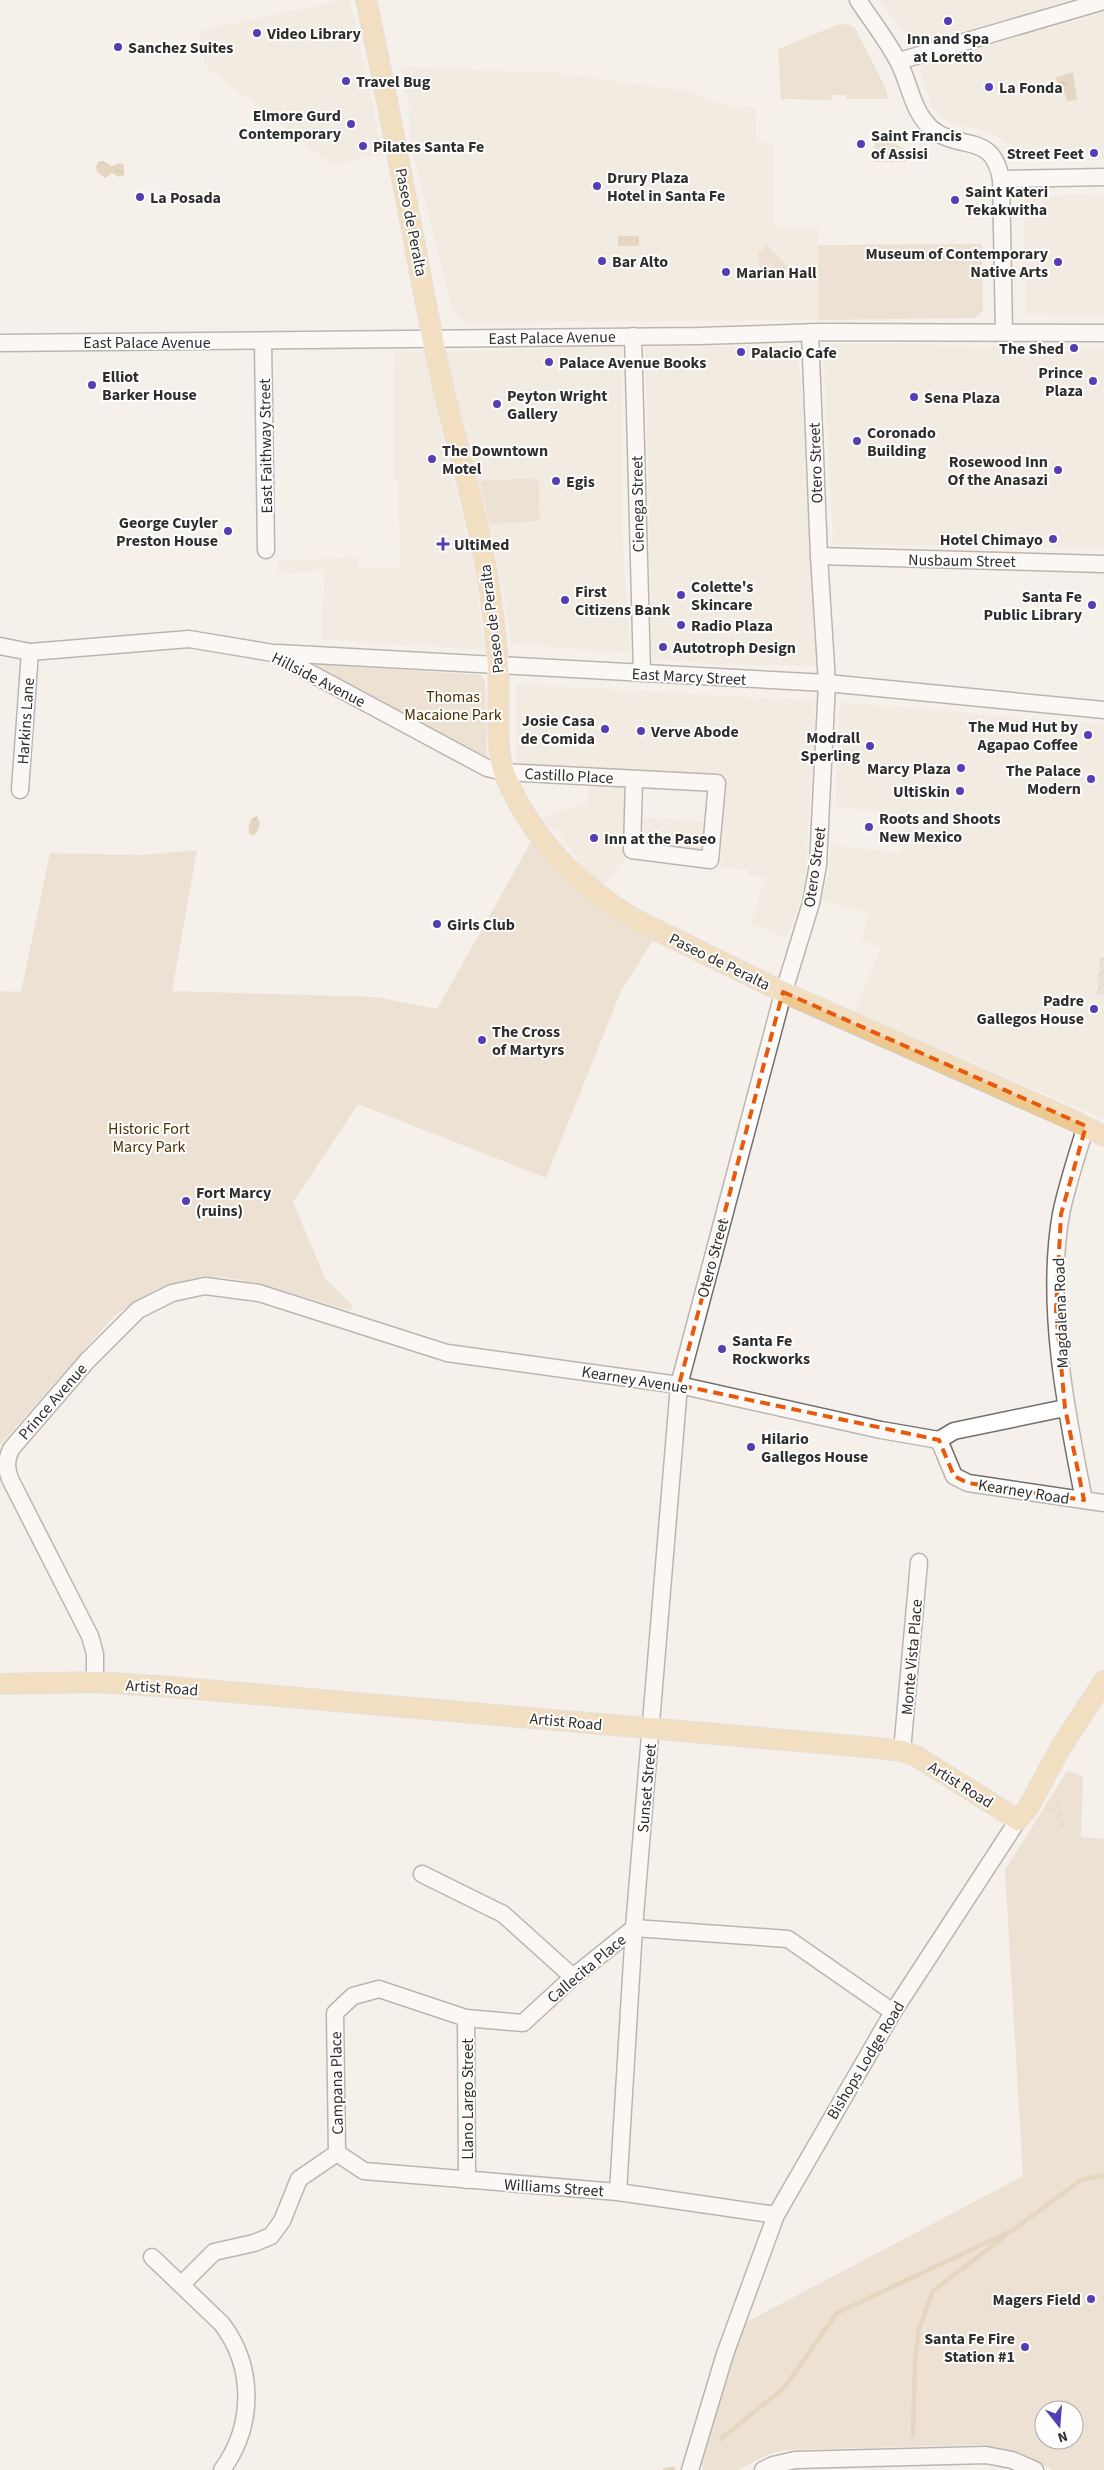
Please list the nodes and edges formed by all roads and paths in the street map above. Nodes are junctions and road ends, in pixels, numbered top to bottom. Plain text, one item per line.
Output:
1 (366, 0) edge
2 (858, 0) edge
3 (1104, 1) edge
4 (899, 61) junction
5 (1104, 177) edge
6 (1000, 179) junction
7 (1004, 331) junction
8 (810, 332) junction
9 (1104, 333) edge
10 (633, 336) junction
11 (432, 338) junction
12 (263, 341) junction
13 (0, 343) edge
14 (266, 550) dead end
15 (819, 556) junction
16 (1104, 564) edge
17 (0, 646) edge
18 (30, 652) junction
19 (273, 653) junction
20 (498, 666) junction
21 (642, 673) junction
22 (827, 683) junction
23 (1104, 710) edge
24 (504, 772) junction
25 (634, 779) junction
26 (20, 790) dead end
27 (784, 992) junction
28 (1086, 1126) junction
29 (1104, 1136) edge
30 (206, 1286) joint
31 (679, 1384) junction
32 (1065, 1408) junction
33 (939, 1440) junction
34 (1084, 1500) junction
35 (1104, 1503) edge
36 (919, 1562) dead end
37 (1104, 1681) edge
38 (95, 1682) junction
39 (0, 1684) edge
40 (652, 1728) junction
41 (902, 1751) junction
42 (1018, 1820) junction
43 (422, 1874) dead end
44 (634, 1928) junction
45 (573, 1977) junction
46 (893, 2012) junction
47 (335, 2013) joint
48 (466, 2018) junction
49 (337, 2152) junction
50 (467, 2180) junction
51 (618, 2192) junction
52 (776, 2215) junction
53 (152, 2257) dead end
54 (182, 2284) junction
55 (965, 2454) junction
56 (222, 2470) edge
57 (690, 2470) edge
58 (763, 2470) edge
59 (958, 2470) edge
60 (1035, 2470) edge

1 - 11 main road, Paseo de Peralta
2 - 4 street
3 - 4 street
4 - 6 street
5 - 6 street
6 - 7 street
7 - 8 street, East Palace Avenue
7 - 9 street, East Palace Avenue
8 - 10 street, East Palace Avenue
8 - 15 street, Otero Street
10 - 11 street, East Palace Avenue
10 - 21 street, Cienega Street
11 - 12 street, East Palace Avenue
11 - 20 main road, Paseo de Peralta
12 - 13 street, East Palace Avenue
12 - 14 street, East Faithway Street
15 - 16 street, Nusbaum Street
15 - 22 street, Otero Street
17 - 18 street, Hillside Avenue
18 - 19 street, Hillside Avenue
18 - 26 street, Harkins Lane
19 - 20 street, East Marcy Street
19 - 24 street, Hillside Avenue
20 - 21 street, East Marcy Street
20 - 24 main road, Paseo de Peralta
21 - 22 street, East Marcy Street
22 - 23 street, East Marcy Street
22 - 27 street, Otero Street
24 - 25 street, Castillo Place
24 - 27 main road, Paseo de Peralta
25 - 25 street, Castillo Place
27 - 28 main road, Paseo de Peralta
27 - 31 street, Otero Street
28 - 29 main road, Paseo de Peralta
28 - 32 street, Magdalena Road
30 - 31 street, Kearney Avenue
30 - 38 street, Prince Avenue
31 - 33 street, Kearney Avenue
31 - 40 street, Sunset Street
32 - 33 street
32 - 34 street, Magdalena Road
33 - 34 street, Kearney Road
34 - 35 street, Kearney Road
36 - 41 street, Monte Vista Place
37 - 42 main road, Bishops Lodge Road
38 - 39 main road, Artist Road
38 - 40 main road, Artist Road
40 - 41 main road, Artist Road
40 - 44 street, Sunset Street
41 - 42 main road, Artist Road
42 - 46 street, Bishops Lodge Road
43 - 45 street
44 - 45 street, Callecita Place
44 - 46 street, Callecita Place
44 - 51 street, Sunset Street
45 - 48 street, Callecita Place
46 - 52 street, Bishops Lodge Road
47 - 48 street, Callecita Place
47 - 49 street, Campana Place
48 - 50 street, Llano Largo Street
49 - 50 street, Williams Street
49 - 54 street
50 - 51 street, Williams Street
51 - 52 street, Williams Street
52 - 57 street, Bishops Lodge Road
53 - 54 street
54 - 56 street
55 - 58 street
55 - 59 street
55 - 60 street

